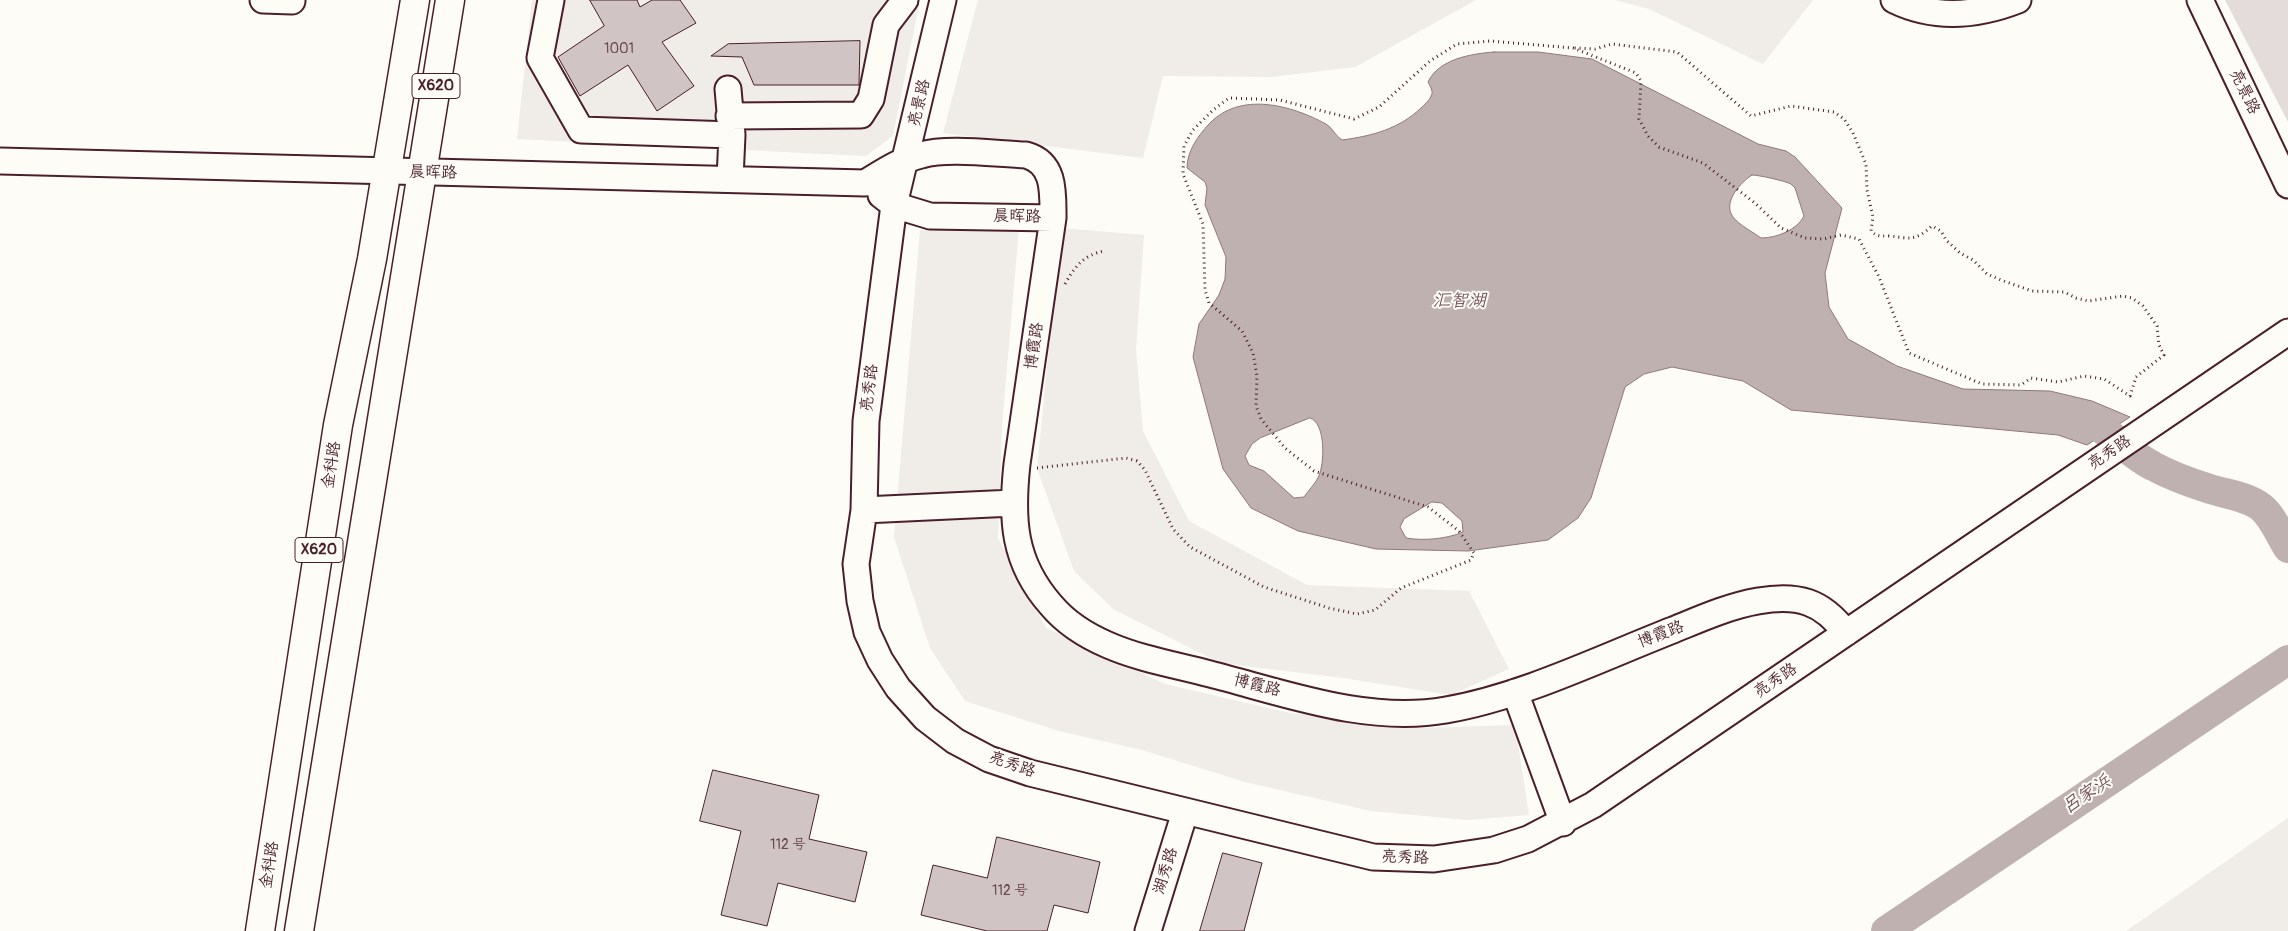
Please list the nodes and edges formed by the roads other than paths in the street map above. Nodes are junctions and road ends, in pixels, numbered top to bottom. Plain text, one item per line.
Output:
1 (263, 0) edge
2 (415, 0) edge
3 (450, 0) edge
4 (551, 0) edge
5 (904, 0) edge
6 (944, 0) edge
7 (1894, 0) edge
8 (2018, 0) edge
9 (2200, 0) edge
10 (292, 1) dead end
11 (728, 89) dead end
12 (731, 126) junction
13 (906, 160) junction
14 (0, 162) edge
15 (387, 172) junction
16 (422, 172) junction
17 (730, 179) junction
18 (865, 182) junction
19 (2288, 185) edge
20 (894, 205) junction
21 (1053, 218) junction
22 (2288, 332) edge
23 (1013, 503) junction
24 (864, 510) junction
25 (1846, 633) junction
26 (1515, 692) junction
27 (1185, 812) junction
28 (1563, 823) junction
29 (260, 931) edge
30 (299, 931) edge
31 (1148, 931) edge

1 - 10 street
2 - 15 main road, 金科路 / X620
3 - 16 main road, X620
4 - 12 street
5 - 12 street
6 - 13 street, 亮景路
7 - 8 street
9 - 19 street, 亮景路
11 - 12 street
12 - 17 street
13 - 18 street, 晨晖路
13 - 20 street, 亮景路
13 - 21 street, 晨晖路
14 - 15 street, 晨晖路
15 - 16 street, 晨晖路
15 - 29 main road, 金科路 / X620
16 - 17 street, 晨晖路
16 - 30 main road, X620
17 - 18 street, 晨晖路
18 - 20 street, 晨晖路
20 - 21 street, 晨晖路
20 - 24 street, 亮秀路
21 - 23 street, 博霞路
22 - 25 street, 亮秀路
23 - 24 street
23 - 26 street, 博霞路
24 - 27 street, 亮秀路
25 - 26 street, 博霞路
25 - 28 street, 亮秀路
26 - 28 street
27 - 28 street, 亮秀路
27 - 31 street, 湖秀路

